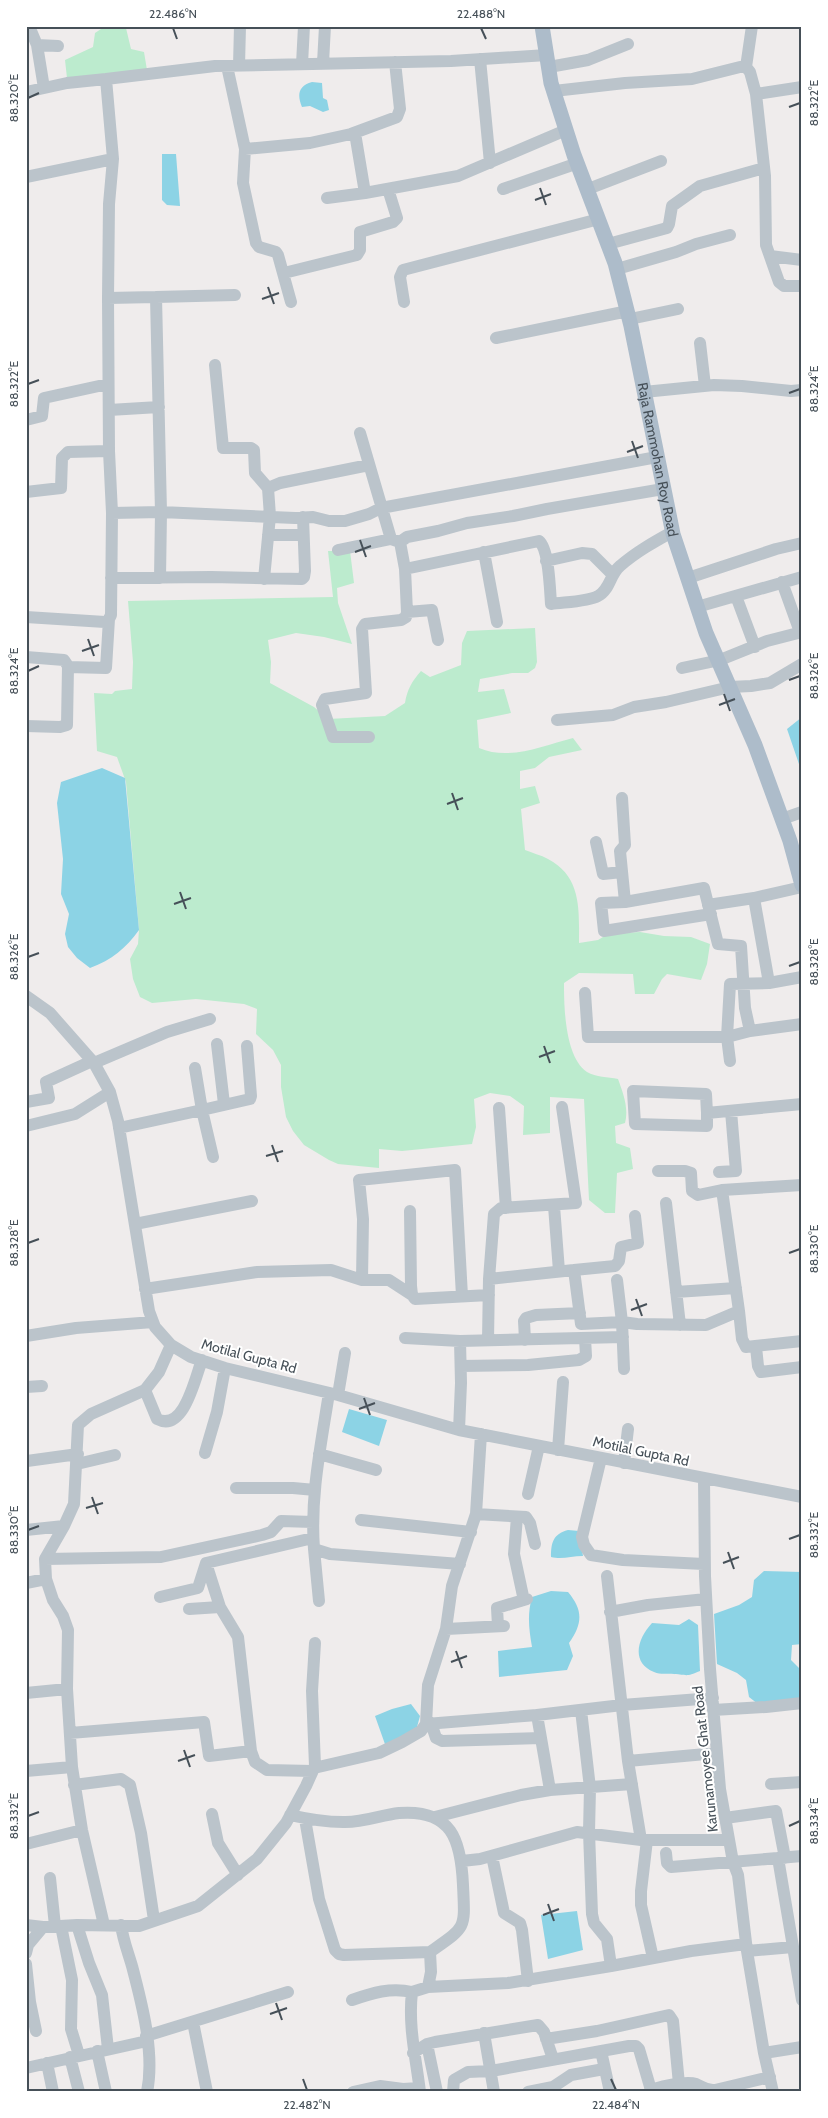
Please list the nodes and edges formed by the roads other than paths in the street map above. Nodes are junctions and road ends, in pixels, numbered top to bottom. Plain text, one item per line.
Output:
1 (29, 26) edge
2 (240, 26) edge
3 (304, 26) edge
4 (325, 26) edge
5 (542, 26) edge
6 (752, 26) edge
7 (628, 44) dead end
8 (37, 45) junction
9 (58, 46) dead end
10 (480, 59) junction
11 (548, 61) junction
12 (395, 62) junction
13 (323, 63) junction
14 (302, 64) junction
15 (233, 66) junction
16 (746, 67) junction
17 (106, 79) junction
18 (802, 87) edge
19 (44, 88) junction
20 (554, 91) junction
21 (26, 92) edge
22 (756, 94) junction
23 (566, 130) junction
24 (355, 133) junction
25 (244, 149) junction
26 (113, 158) junction
27 (661, 161) dead end
28 (490, 162) junction
29 (578, 163) junction
30 (764, 168) junction
31 (26, 177) edge
32 (388, 188) junction
33 (503, 189) dead end
34 (588, 189) junction
35 (366, 193) junction
36 (327, 198) dead end
37 (599, 219) junction
38 (730, 235) dead end
39 (608, 244) junction
40 (770, 256) junction
41 (802, 260) edge
42 (617, 269) junction
43 (284, 273) junction
44 (802, 286) edge
45 (235, 295) dead end
46 (156, 297) junction
47 (108, 298) junction
48 (291, 302) dead end
49 (404, 302) dead end
50 (678, 309) dead end
51 (629, 315) junction
52 (496, 338) dead end
53 (700, 343) dead end
54 (215, 365) dead end
55 (108, 384) junction
56 (705, 386) junction
57 (802, 390) edge
58 (644, 392) junction
59 (159, 407) junction
60 (109, 410) junction
61 (26, 420) edge
62 (360, 433) dead end
63 (109, 451) junction
64 (656, 457) junction
65 (369, 465) junction
66 (268, 488) junction
67 (663, 489) junction
68 (26, 492) edge
69 (381, 508) junction
70 (161, 512) junction
71 (112, 513) junction
72 (270, 516) junction
73 (303, 518) junction
74 (672, 532) junction
75 (268, 535) junction
76 (303, 535) junction
77 (396, 540) junction
78 (802, 543) edge
79 (338, 550) dead end
80 (484, 552) junction
81 (546, 561) junction
82 (405, 569) junction
83 (613, 575) junction
84 (802, 577) edge
85 (112, 578) junction
86 (160, 578) junction
87 (688, 578) junction
88 (264, 579) junction
89 (782, 582) junction
90 (736, 596) junction
91 (697, 607) junction
92 (407, 612) junction
93 (26, 617) edge
94 (109, 619) junction
95 (497, 622) dead end
96 (801, 632) edge
97 (438, 640) dead end
98 (755, 647) junction
99 (26, 656) edge
100 (720, 660) junction
101 (802, 664) edge
102 (68, 667) junction
103 (682, 668) dead end
104 (730, 686) junction
105 (557, 720) dead end
106 (26, 726) edge
107 (369, 737) dead end
108 (622, 798) dead end
109 (802, 812) edge
110 (782, 819) junction
111 (596, 842) dead end
112 (622, 872) junction
113 (802, 886) edge
114 (754, 898) junction
115 (624, 902) junction
116 (710, 909) junction
117 (802, 977) edge
118 (769, 983) junction
119 (744, 984) junction
120 (585, 993) dead end
121 (26, 996) edge
122 (210, 1019) dead end
123 (802, 1024) edge
124 (750, 1032) junction
125 (727, 1037) junction
126 (217, 1044) dead end
127 (247, 1046) dead end
128 (730, 1061) dead end
129 (93, 1062) junction
130 (195, 1068) dead end
131 (110, 1092) junction
132 (26, 1102) edge
133 (224, 1104) junction
134 (802, 1104) edge
135 (562, 1106) dead end
136 (499, 1108) dead end
137 (202, 1110) junction
138 (731, 1111) junction
139 (707, 1113) junction
140 (26, 1126) edge
141 (119, 1128) junction
142 (212, 1157) dead end
143 (658, 1171) dead end
144 (719, 1172) dead end
145 (802, 1185) edge
146 (722, 1190) junction
147 (252, 1201) dead end
148 (666, 1203) dead end
149 (554, 1206) junction
150 (506, 1208) junction
151 (410, 1211) dead end
152 (635, 1216) dead end
153 (135, 1224) junction
154 (574, 1270) junction
155 (559, 1271) junction
156 (489, 1279) junction
157 (362, 1280) junction
158 (617, 1280) dead end
159 (736, 1288) junction
160 (145, 1289) junction
161 (676, 1292) junction
162 (412, 1295) junction
163 (489, 1295) junction
164 (462, 1296) junction
165 (740, 1311) junction
166 (580, 1312) junction
167 (153, 1322) junction
168 (622, 1322) junction
169 (680, 1325) junction
170 (26, 1336) edge
171 (623, 1337) junction
172 (405, 1338) dead end
173 (585, 1338) junction
174 (488, 1340) junction
175 (525, 1340) junction
176 (802, 1341) edge
177 (460, 1342) junction
178 (171, 1345) junction
179 (756, 1347) junction
180 (345, 1353) dead end
181 (202, 1360) junction
182 (461, 1366) junction
183 (802, 1367) edge
184 (225, 1368) junction
185 (624, 1369) dead end
186 (563, 1382) dead end
187 (42, 1386) dead end
188 (26, 1387) edge
189 (145, 1390) junction
190 (334, 1394) junction
191 (628, 1429) dead end
192 (460, 1430) junction
193 (481, 1434) junction
194 (539, 1446) junction
195 (558, 1450) junction
196 (205, 1453) dead end
197 (319, 1454) junction
198 (115, 1455) dead end
199 (601, 1458) junction
200 (77, 1459) junction
201 (27, 1461) edge
202 (624, 1463) junction
203 (376, 1470) dead end
204 (704, 1479) junction
205 (236, 1488) dead end
206 (314, 1490) junction
207 (528, 1494) dead end
208 (802, 1497) edge
209 (476, 1514) junction
210 (517, 1517) junction
211 (361, 1520) dead end
212 (313, 1522) junction
213 (64, 1526) junction
214 (26, 1530) edge
215 (471, 1532) junction
216 (313, 1543) junction
217 (535, 1544) dead end
218 (45, 1559) junction
219 (206, 1563) junction
220 (460, 1564) junction
221 (704, 1564) junction
222 (607, 1576) dead end
223 (46, 1579) junction
224 (26, 1582) edge
225 (160, 1597) dead end
226 (706, 1599) junction
227 (319, 1601) dead end
228 (220, 1607) junction
229 (189, 1609) dead end
230 (610, 1612) junction
231 (446, 1629) junction
232 (314, 1643) dead end
233 (67, 1689) junction
234 (26, 1693) edge
235 (802, 1703) edge
236 (713, 1704) junction
237 (622, 1705) junction
238 (581, 1710) junction
239 (538, 1715) junction
240 (429, 1723) junction
241 (70, 1733) junction
242 (541, 1738) junction
243 (252, 1751) junction
244 (717, 1753) junction
245 (628, 1761) junction
246 (72, 1767) junction
247 (313, 1770) junction
248 (26, 1771) edge
249 (802, 1782) edge
250 (632, 1784) junction
251 (770, 1784) dead end
252 (74, 1785) junction
253 (590, 1788) junction
254 (550, 1790) junction
255 (212, 1814) dead end
256 (290, 1815) junction
257 (435, 1817) junction
258 (725, 1818) junction
259 (305, 1819) junction
260 (82, 1830) junction
261 (588, 1832) junction
262 (644, 1840) junction
263 (729, 1840) junction
264 (26, 1844) edge
265 (666, 1853) dead end
266 (492, 1856) junction
267 (802, 1856) edge
268 (781, 1858) junction
269 (462, 1861) junction
270 (733, 1862) junction
271 (238, 1874) junction
272 (50, 1878) dead end
273 (154, 1920) junction
274 (26, 1925) edge
275 (77, 1925) junction
276 (104, 1925) junction
277 (121, 1925) junction
278 (53, 1926) junction
279 (793, 1947) junction
280 (746, 1948) junction
281 (430, 1952) junction
282 (26, 1953) edge
283 (653, 1958) junction
284 (26, 1964) edge
285 (611, 1966) junction
286 (528, 1981) junction
287 (428, 1987) junction
288 (288, 1992) dead end
289 (412, 1992) junction
290 (28, 1998) edge
291 (352, 2000) dead end
292 (802, 2000) edge
293 (193, 2022) junction
294 (36, 2031) dead end
295 (484, 2033) junction
296 (147, 2039) junction
297 (546, 2039) junction
298 (427, 2044) junction
299 (802, 2047) edge
300 (102, 2050) junction
301 (601, 2051) junction
302 (413, 2053) junction
303 (764, 2053) junction
304 (74, 2056) junction
305 (552, 2059) junction
306 (48, 2063) junction
307 (26, 2068) edge
308 (604, 2069) junction
309 (491, 2071) junction
310 (770, 2076) junction
311 (679, 2084) junction
312 (420, 2090) edge
313 (650, 2091) edge
314 (53, 2092) edge
315 (79, 2092) edge
316 (106, 2092) edge
317 (147, 2092) edge
318 (207, 2092) edge
319 (353, 2092) edge
320 (436, 2092) edge
321 (453, 2092) edge
322 (494, 2092) edge
323 (528, 2092) edge
324 (610, 2092) edge
325 (773, 2092) edge

1 - 8 street
2 - 15 street
3 - 14 street
4 - 13 street
5 - 11 main road, Raja Rammohan Roy Road
6 - 16 street
7 - 11 street
8 - 9 street
8 - 19 street
10 - 11 street
10 - 12 street
10 - 28 street
11 - 20 main road, Raja Rammohan Roy Road
12 - 13 street
12 - 24 street
13 - 14 street
14 - 15 street
15 - 17 street
15 - 25 street
16 - 20 street
16 - 22 street
17 - 19 street
17 - 26 street
18 - 22 street
19 - 21 street
20 - 23 main road, Raja Rammohan Roy Road
22 - 30 street
23 - 28 street
23 - 29 main road, Raja Rammohan Roy Road
24 - 25 street
24 - 35 street
25 - 43 street
26 - 31 street
26 - 47 street
27 - 34 street
28 - 32 street
29 - 33 street
29 - 34 main road, Raja Rammohan Roy Road
30 - 39 street
30 - 40 street
32 - 35 street
32 - 43 street
34 - 37 main road, Raja Rammohan Roy Road
35 - 36 street
37 - 39 main road, Raja Rammohan Roy Road
37 - 49 street
38 - 42 street
39 - 42 main road, Raja Rammohan Roy Road
40 - 41 street
40 - 44 street
42 - 51 main road, Raja Rammohan Roy Road
43 - 48 street
45 - 46 street
46 - 47 street
46 - 59 street
47 - 55 street
50 - 51 street
51 - 52 street
51 - 58 main road, Raja Rammohan Roy Road
53 - 56 street
54 - 66 street
55 - 60 street
55 - 61 street
56 - 57 street
56 - 58 street
58 - 64 main road, Raja Rammohan Roy Road
59 - 60 street
59 - 70 street
60 - 63 street
62 - 65 street
63 - 68 street
63 - 71 street
64 - 67 main road, Raja Rammohan Roy Road
64 - 69 street
65 - 66 street
65 - 69 street
66 - 72 street
67 - 74 main road, Raja Rammohan Roy Road
67 - 77 street
69 - 73 street
69 - 77 street
70 - 71 street
70 - 72 street
70 - 86 street
71 - 85 street
72 - 73 street
72 - 75 street
73 - 76 street
74 - 83 street
74 - 87 main road, Raja Rammohan Roy Road
75 - 76 street
75 - 88 street
76 - 88 street
77 - 79 street
77 - 82 street
78 - 87 street
80 - 81 street
80 - 82 street
80 - 95 street
81 - 83 street
81 - 83 street
82 - 92 street
84 - 89 street
85 - 86 street
85 - 94 street
86 - 88 street
87 - 91 main road, Raja Rammohan Roy Road
89 - 90 street
89 - 96 street
90 - 91 street
90 - 98 street
91 - 100 main road, Raja Rammohan Roy Road
92 - 97 street
92 - 107 street
93 - 94 street
94 - 102 street
96 - 98 street
98 - 100 street
99 - 102 street
100 - 103 street
100 - 104 main road, Raja Rammohan Roy Road
101 - 104 street
102 - 106 street
104 - 105 street
104 - 110 main road, Raja Rammohan Roy Road
108 - 112 street
109 - 110 street
110 - 113 main road, Raja Rammohan Roy Road
111 - 112 street
112 - 115 street
113 - 114 street
114 - 116 street
114 - 118 street
115 - 116 street
115 - 116 street
116 - 119 street
117 - 118 street
118 - 119 street
119 - 124 street
119 - 125 street
120 - 125 street
121 - 129 street, Motilal Gupta Rd
122 - 129 street
123 - 124 street
124 - 125 street
125 - 128 street
126 - 133 street
127 - 133 street
129 - 131 street, Motilal Gupta Rd
129 - 132 street
130 - 137 street
131 - 140 street
131 - 141 street, Motilal Gupta Rd
133 - 137 street
134 - 138 street
135 - 149 street
136 - 150 street
137 - 141 street
137 - 142 street
138 - 139 street
138 - 144 street
139 - 139 street
141 - 153 street, Motilal Gupta Rd
143 - 146 street
145 - 146 street
146 - 159 street
147 - 153 street
148 - 161 street
149 - 150 street
149 - 155 street
150 - 156 street
151 - 162 street
152 - 154 street
153 - 160 street, Motilal Gupta Rd
154 - 155 street
154 - 166 street
155 - 156 street
156 - 163 street
157 - 160 street
157 - 162 street
157 - 164 street
158 - 168 street
159 - 161 street
159 - 165 street
160 - 167 street, Motilal Gupta Rd
161 - 169 street
162 - 164 street
163 - 164 street
163 - 174 street
165 - 169 street
165 - 179 street
166 - 168 street
166 - 175 street
167 - 170 street
167 - 178 street, Motilal Gupta Rd
168 - 169 street
168 - 171 street
171 - 173 street
171 - 185 street
172 - 177 street
173 - 175 street
173 - 182 street
174 - 175 street
174 - 177 street
176 - 179 street
177 - 182 street
178 - 181 street, Motilal Gupta Rd
178 - 189 street
179 - 183 street
180 - 190 street
181 - 184 street, Motilal Gupta Rd
181 - 189 street
182 - 192 street
184 - 190 street, Motilal Gupta Rd
184 - 196 street
186 - 195 street
187 - 188 street
189 - 200 street
190 - 192 street, Motilal Gupta Rd
190 - 197 street
191 - 202 street
192 - 193 street, Motilal Gupta Rd
193 - 194 street, Motilal Gupta Rd
193 - 209 street
194 - 195 street, Motilal Gupta Rd
194 - 207 street
195 - 199 street, Motilal Gupta Rd
197 - 203 street
197 - 206 street
198 - 200 street
199 - 202 street, Motilal Gupta Rd
199 - 221 street
200 - 201 street
200 - 213 street
202 - 204 street, Motilal Gupta Rd
204 - 208 street, Motilal Gupta Rd
204 - 221 street, Karunamoyee Ghat Road
205 - 206 street
206 - 212 street
209 - 210 street
209 - 215 street
210 - 217 street
210 - 231 street
211 - 215 street
212 - 216 street
212 - 218 street
213 - 214 street
213 - 218 street
215 - 220 street
216 - 219 street
216 - 220 street
216 - 227 street
218 - 223 street
219 - 225 street
219 - 228 street
220 - 231 street
221 - 226 street, Karunamoyee Ghat Road
222 - 230 street
223 - 224 street
223 - 233 street
226 - 230 street
226 - 236 street, Karunamoyee Ghat Road
228 - 229 street
228 - 243 street
230 - 237 street
231 - 240 street
232 - 247 street
233 - 234 street
233 - 241 street
235 - 236 street
236 - 237 street
236 - 244 street, Karunamoyee Ghat Road
237 - 238 street
237 - 245 street
238 - 239 street
238 - 253 street
239 - 240 street
239 - 242 street
240 - 242 street
240 - 247 street
241 - 243 street
241 - 246 street
242 - 254 street
243 - 247 street
244 - 245 street
244 - 258 street, Karunamoyee Ghat Road
245 - 250 street
246 - 248 street
246 - 252 street
247 - 256 street
249 - 251 street
250 - 253 street
250 - 262 street
252 - 260 street
252 - 273 street
253 - 254 street
253 - 261 street
254 - 257 street
255 - 271 street
256 - 259 street
256 - 271 street
257 - 259 street
257 - 269 street
258 - 263 street, Karunamoyee Ghat Road
258 - 268 street
259 - 281 street
260 - 264 street
260 - 276 street
261 - 262 street
261 - 266 street
261 - 285 street
262 - 263 street
262 - 283 street
263 - 270 street, Karunamoyee Ghat Road
265 - 270 street
266 - 269 street
266 - 286 street
267 - 268 street
268 - 270 street
268 - 279 street
269 - 281 street
270 - 280 street, Karunamoyee Ghat Road
271 - 273 street
272 - 278 street
273 - 277 street
274 - 278 street
275 - 276 street
275 - 278 street
275 - 300 street
276 - 277 street
277 - 296 street
278 - 282 street
278 - 304 street
279 - 280 street
279 - 292 street
280 - 283 street
280 - 303 street, Karunamoyee Ghat Road
281 - 287 street
283 - 285 street
284 - 290 street
285 - 286 street
286 - 287 street
287 - 289 street
288 - 293 street
289 - 291 street
289 - 302 street
290 - 294 street
293 - 296 street
293 - 318 street
295 - 297 street
295 - 298 street
295 - 309 street
296 - 300 street
296 - 317 street
297 - 305 street
297 - 311 street
298 - 302 street
298 - 320 street
299 - 303 street
300 - 304 street
300 - 316 street
301 - 305 street
301 - 308 street
301 - 313 street
302 - 312 street
303 - 310 street, Karunamoyee Ghat Road
304 - 306 street
304 - 315 street
305 - 309 street
306 - 307 street
306 - 314 street
308 - 323 street
308 - 324 street
309 - 321 street
309 - 322 street
310 - 311 street
310 - 325 street, Karunamoyee Ghat Road
311 - 313 street
312 - 319 street

